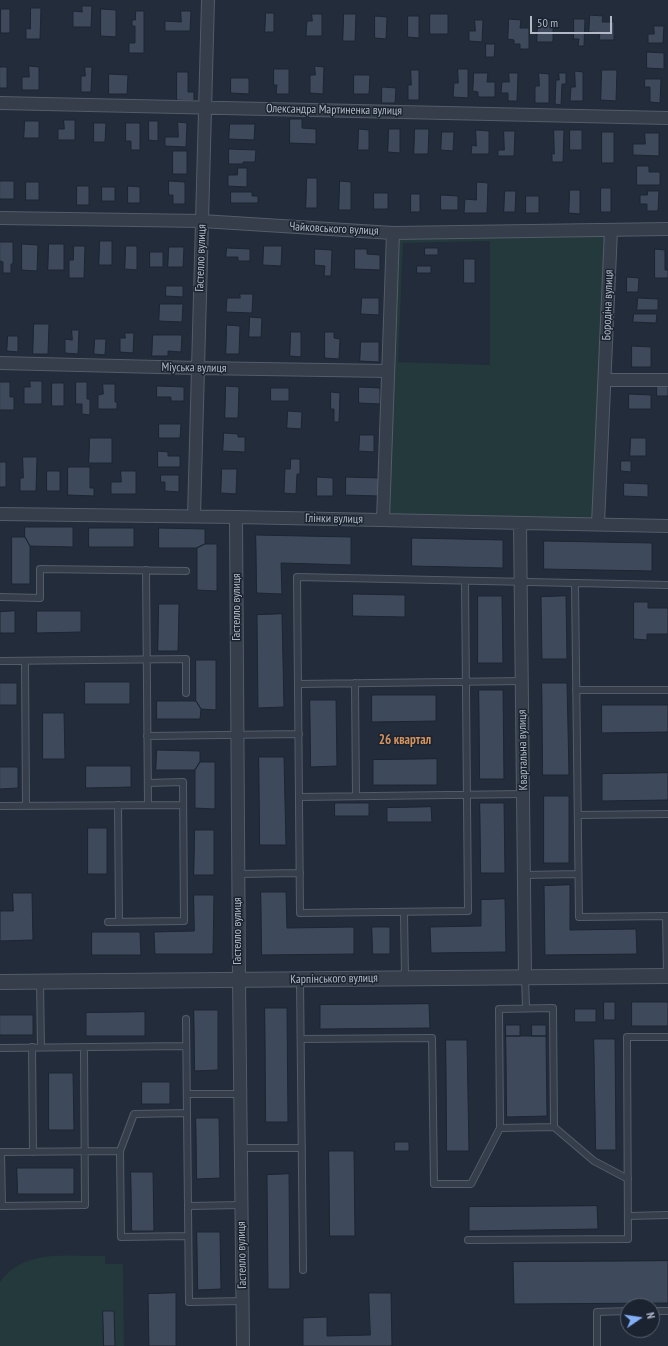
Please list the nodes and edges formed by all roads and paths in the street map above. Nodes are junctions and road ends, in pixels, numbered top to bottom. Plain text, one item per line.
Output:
1 (208, 0) edge
2 (0, 103) edge
3 (205, 107) junction
4 (668, 118) edge
5 (0, 218) edge
6 (202, 221) junction
7 (668, 229) edge
8 (611, 230) junction
9 (393, 233) junction
10 (0, 363) edge
11 (198, 368) junction
12 (388, 371) junction
13 (605, 380) junction
14 (668, 380) edge
15 (0, 514) edge
16 (194, 516) junction
17 (236, 517) junction
18 (384, 520) junction
19 (520, 523) junction
20 (598, 524) junction
21 (668, 526) edge
22 (146, 570) junction
23 (186, 570) dead end
24 (465, 581) junction
25 (521, 582) junction
26 (575, 583) junction
27 (668, 585) edge
28 (0, 597) edge
29 (147, 660) junction
30 (0, 661) edge
31 (24, 661) junction
32 (522, 681) junction
33 (466, 682) junction
34 (355, 683) junction
35 (298, 684) junction
36 (576, 690) junction
37 (668, 690) edge
38 (186, 693) dead end
39 (299, 734) junction
40 (237, 735) junction
41 (147, 736) junction
42 (148, 782) junction
43 (523, 794) junction
44 (467, 795) junction
45 (299, 796) junction
46 (356, 796) junction
47 (118, 805) junction
48 (148, 805) junction
49 (183, 805) junction
50 (0, 806) edge
51 (26, 806) junction
52 (668, 814) edge
53 (578, 815) junction
54 (238, 874) junction
55 (300, 874) junction
56 (524, 874) junction
57 (578, 874) junction
58 (404, 912) junction
59 (667, 916) edge
60 (119, 921) junction
61 (108, 922) dead end
62 (667, 976) edge
63 (525, 978) junction
64 (405, 979) junction
65 (238, 980) junction
66 (300, 980) junction
67 (0, 982) edge
68 (40, 982) junction
69 (526, 1008) junction
70 (186, 1019) dead end
71 (668, 1037) edge
72 (301, 1039) junction
73 (186, 1046) junction
74 (32, 1047) junction
75 (41, 1047) junction
76 (84, 1047) junction
77 (0, 1048) edge
78 (187, 1094) junction
79 (240, 1094) junction
80 (187, 1113) junction
81 (554, 1127) junction
82 (500, 1128) junction
83 (241, 1148) junction
84 (302, 1148) junction
85 (85, 1151) junction
86 (120, 1151) junction
87 (1, 1152) edge
88 (33, 1152) junction
89 (628, 1179) junction
90 (241, 1205) junction
91 (1, 1206) edge
92 (188, 1206) junction
93 (668, 1215) edge
94 (628, 1216) junction
95 (188, 1236) junction
96 (468, 1240) dead end
97 (304, 1270) dead end
98 (242, 1301) junction
99 (620, 1311) edge
100 (243, 1346) edge
101 (597, 1346) edge

1 - 3 street, Гастелло вулиця
2 - 3 street, Олександра Мартиненка вулиця
3 - 4 street, Олександра Мартиненка вулиця
3 - 6 street, Гастелло вулиця
5 - 6 street, Чайковського вулиця
6 - 9 street, Чайковського вулиця
6 - 11 street, Гастелло вулиця
7 - 8 street, Чайковського вулиця
8 - 9 street, Чайковського вулиця
8 - 13 street, Бородіна вулиця
9 - 12 street
10 - 11 street, Міуська вулиця
11 - 12 street, Міуська вулиця
11 - 16 street, Гастелло вулиця
12 - 18 street
13 - 14 street
13 - 20 street, Бородіна вулиця
15 - 16 street, Глінки вулиця
16 - 17 street, Глінки вулиця
17 - 18 street, Глінки вулиця
17 - 40 street, Гастелло вулиця
18 - 19 street, Глінки вулиця
19 - 20 street, Глінки вулиця
19 - 25 street, Квартальна вулиця
20 - 21 street, Глінки вулиця
22 - 23 lane
22 - 28 lane
22 - 29 lane
24 - 25 lane
24 - 33 lane
24 - 35 lane
25 - 26 lane
25 - 32 street, Квартальна вулиця
26 - 27 lane
26 - 36 lane
29 - 31 lane
29 - 38 lane
29 - 41 lane
30 - 31 lane
31 - 51 lane
32 - 33 lane
32 - 43 street, Квартальна вулиця
33 - 34 lane
33 - 44 lane
34 - 35 lane
34 - 46 lane
35 - 39 lane
36 - 37 lane
36 - 53 lane
39 - 40 lane
39 - 45 lane
40 - 41 lane
40 - 54 street, Гастелло вулиця
41 - 42 lane
42 - 48 lane
42 - 49 lane
43 - 44 lane
43 - 56 street, Квартальна вулиця
44 - 46 lane
44 - 58 lane
45 - 46 lane
45 - 55 lane
47 - 48 lane
47 - 51 lane
47 - 60 lane
48 - 49 lane
49 - 60 lane
50 - 51 lane
52 - 53 lane
53 - 57 lane
54 - 55 lane
54 - 65 street, Гастелло вулиця
55 - 58 lane
56 - 57 lane
56 - 63 street, Квартальна вулиця
57 - 59 lane
58 - 64 lane
59 - 62 lane
60 - 61 lane
62 - 63 street, Карпінського вулиця
63 - 64 street, Карпінського вулиця
63 - 69 lane
64 - 66 street, Карпінського вулиця
65 - 66 street, Карпінського вулиця
65 - 68 street, Карпінського вулиця
65 - 79 street, Гастелло вулиця
66 - 72 lane
67 - 68 street, Карпінського вулиця
68 - 75 lane
69 - 81 lane
69 - 82 lane
70 - 73 lane
71 - 89 lane
72 - 82 lane
72 - 84 lane
73 - 76 lane
73 - 78 lane
74 - 75 lane
74 - 77 lane
74 - 88 lane
75 - 76 lane
76 - 85 lane
78 - 79 lane
78 - 80 lane
79 - 83 street, Гастелло вулиця
80 - 86 lane
80 - 92 lane
81 - 82 lane
81 - 89 lane
83 - 84 lane
83 - 90 street, Гастелло вулиця
84 - 97 lane
85 - 86 lane
85 - 88 lane
85 - 91 lane
86 - 95 lane
87 - 88 lane
87 - 91 lane
89 - 94 lane
90 - 92 lane
90 - 98 street, Гастелло вулиця
92 - 95 lane
93 - 94 lane
94 - 96 lane
95 - 98 lane
98 - 100 street, Гастелло вулиця
99 - 101 lane

